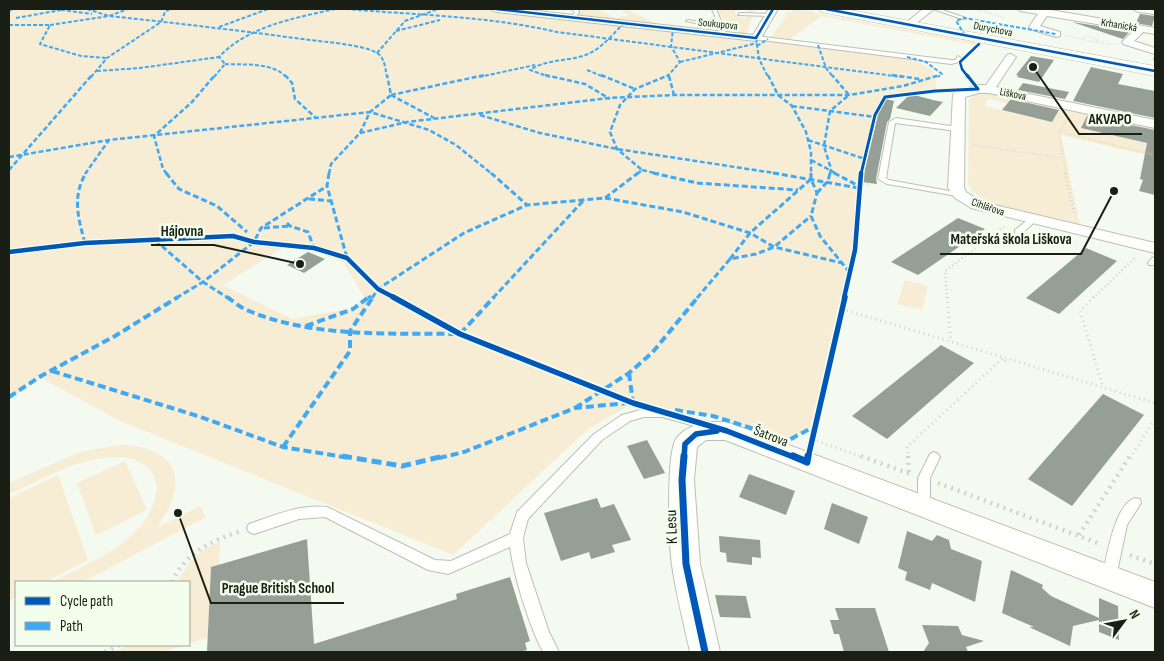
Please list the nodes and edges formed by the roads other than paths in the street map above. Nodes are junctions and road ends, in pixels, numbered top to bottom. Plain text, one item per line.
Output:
1 (502, 9) edge
2 (714, 9) edge
3 (783, 9) edge
4 (826, 9) edge
5 (843, 9) edge
6 (929, 9) edge
7 (935, 9) edge
8 (1023, 9) edge
9 (1138, 9) edge
10 (1155, 11) edge
11 (771, 12) edge
12 (573, 13) edge
13 (740, 14) dead end
14 (1043, 15) junction
15 (650, 17) dead end
16 (964, 18) dead end
17 (688, 21) dead end
18 (912, 23) junction
19 (1142, 28) junction
20 (673, 29) junction
21 (1155, 30) edge
22 (723, 31) junction
23 (1056, 34) road end
24 (1083, 34) road end
25 (756, 38) junction
26 (1155, 51) edge
27 (1010, 57) dead end
28 (959, 60) road end
29 (1155, 66) edge
30 (1155, 71) edge
31 (984, 89) junction
32 (1155, 124) edge
33 (957, 136) junction
34 (960, 195) junction
35 (1033, 220) junction
36 (1018, 232) dead end
37 (1152, 254) edge
38 (727, 431) junction
39 (934, 457) dead end
40 (1135, 502) dead end
41 (924, 506) junction
42 (254, 528) road end
43 (516, 538) junction
44 (1109, 577) junction
45 (1155, 595) edge
46 (542, 635) junction
47 (540, 652) edge
48 (551, 652) edge
49 (705, 652) edge

1 - 12 street, Soukupova
2 - 22 lane
3 - 11 street
4 - 18 street, Durychova
5 - 18 street, Durychova
6 - 18 street
7 - 16 lane
8 - 14 street, Krhanická
9 - 10 street, Krhanická
11 - 13 lane
11 - 25 street, Soukupova
12 - 20 street, Soukupova
14 - 19 street, Krhanická
14 - 23 street
14 - 24 street
15 - 20 street
17 - 22 lane
18 - 29 street, Durychova
18 - 30 street, Durychova
19 - 21 street, Krhanická
19 - 26 street
20 - 22 street, Soukupova
22 - 25 street, Soukupova
25 - 28 lane
27 - 31 street, Cihlářova
31 - 32 street, Liškova
31 - 33 street, Cihlářova
33 - 34 street, Cihlářova
33 - 34 lane
34 - 35 street, Cihlářova
35 - 36 lane
35 - 37 street, Cihlářova
38 - 41 street, Šatrova
38 - 43 lane
38 - 49 street, K Lesu
39 - 41 lane
40 - 44 lane
41 - 44 street, Šatrova
42 - 43 lane
43 - 46 lane
44 - 45 street, Šatrova
46 - 47 lane
46 - 48 lane

